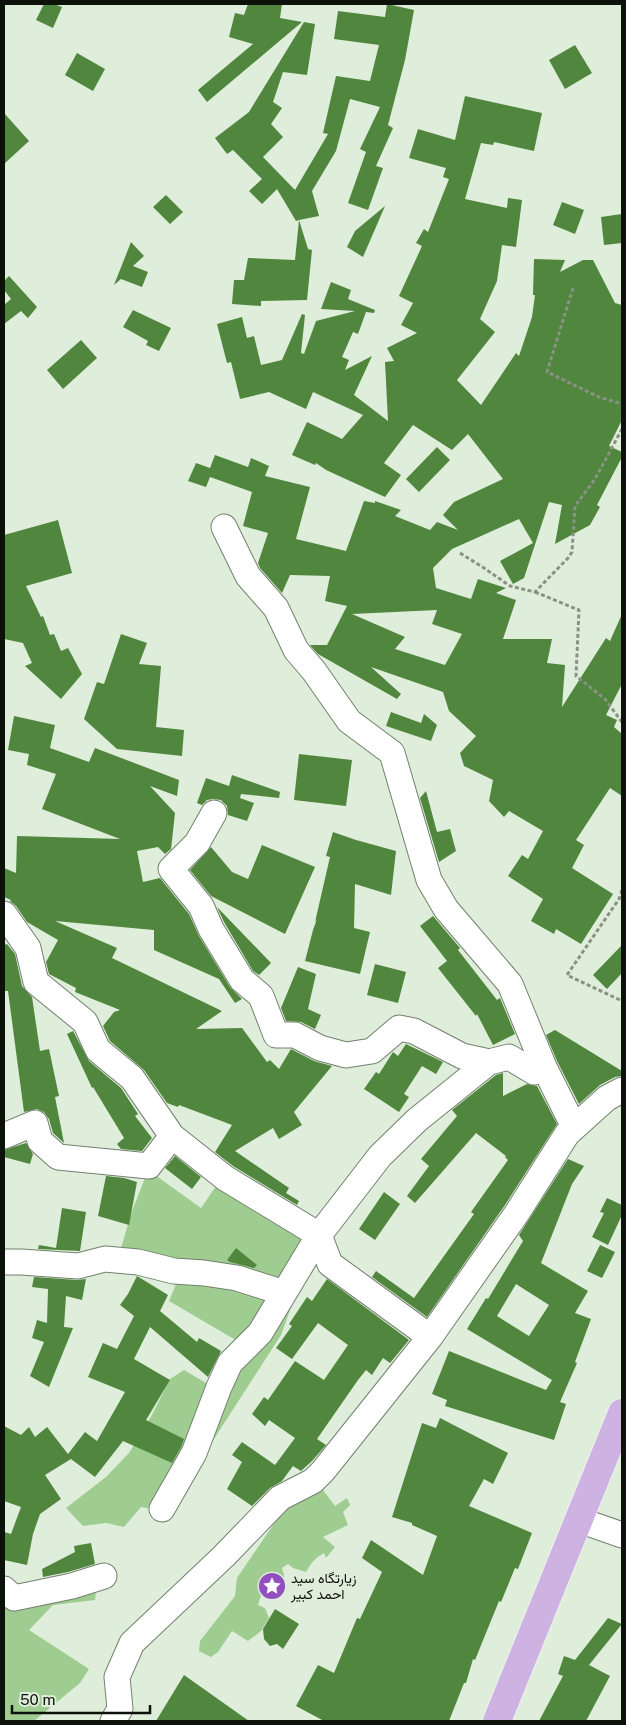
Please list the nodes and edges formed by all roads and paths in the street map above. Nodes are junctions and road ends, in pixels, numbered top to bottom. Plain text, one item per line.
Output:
1 (573, 288) dead end
2 (622, 404) edge
3 (622, 429) edge
4 (224, 527) dead end
5 (460, 553) dead end
6 (535, 592) junction
7 (622, 722) edge
8 (214, 813) dead end
9 (622, 890) edge
10 (4, 914) edge
11 (622, 1001) edge
12 (489, 1062) junction
13 (544, 1067) junction
14 (622, 1090) edge
15 (574, 1127) junction
16 (4, 1136) edge
17 (172, 1136) junction
18 (319, 1235) junction
19 (4, 1262) edge
20 (284, 1293) junction
21 (430, 1337) junction
22 (622, 1413) edge
23 (162, 1509) dead end
24 (578, 1520) junction
25 (622, 1535) edge
26 (104, 1576) dead end
27 (4, 1589) edge
28 (113, 1721) edge
29 (497, 1721) edge

1 - 2 path
3 - 6 path
4 - 13 street
5 - 6 path
6 - 7 path
8 - 12 street
9 - 11 path
10 - 17 street
12 - 13 street
12 - 18 street
13 - 15 street
14 - 15 street
15 - 21 street
16 - 17 street
17 - 18 street
18 - 20 street
18 - 21 street
19 - 20 street
20 - 23 street
21 - 28 street
22 - 24 main road
24 - 25 street
24 - 29 main road
26 - 27 street

